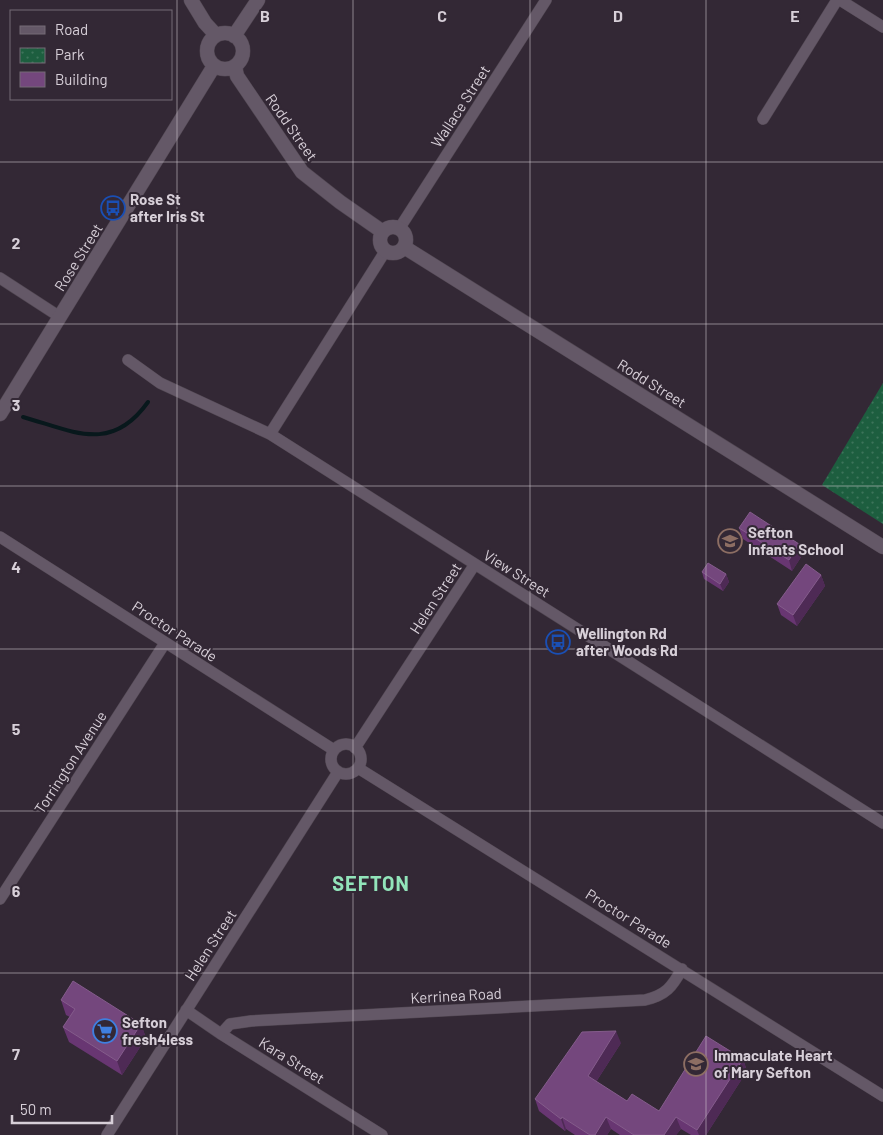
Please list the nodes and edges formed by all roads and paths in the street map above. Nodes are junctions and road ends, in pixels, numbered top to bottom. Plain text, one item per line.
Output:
1 (191, 0) edge
2 (258, 0) edge
3 (546, 0) edge
4 (839, 0) edge
5 (883, 26) edge
6 (216, 35) junction
7 (234, 36) junction
8 (214, 66) junction
9 (235, 66) junction
10 (763, 119) dead end
11 (399, 229) junction
12 (383, 232) junction
13 (404, 247) junction
14 (386, 250) junction
15 (0, 278) edge
16 (60, 317) junction
17 (128, 360) dead end
18 (0, 414) edge
19 (270, 434) junction
20 (0, 536) edge
21 (883, 547) edge
22 (475, 564) junction
23 (165, 643) junction
24 (355, 748) junction
25 (334, 750) junction
26 (358, 768) junction
27 (338, 772) junction
28 (883, 823) edge
29 (0, 899) edge
30 (682, 969) junction
31 (186, 1010) junction
32 (221, 1034) junction
33 (883, 1096) edge
34 (107, 1135) edge
35 (382, 1135) edge

1 - 6 street
2 - 7 street
3 - 11 street, Wallace Street
4 - 5 street
4 - 10 street
6 - 7 street
6 - 8 street
7 - 9 street
8 - 9 street
8 - 16 street, Rose Street
9 - 12 street, Rodd Street
11 - 12 street
11 - 13 street
12 - 14 street
13 - 14 street
13 - 21 street, Rodd Street
14 - 19 street
15 - 16 street
16 - 18 street, Rose Street
17 - 19 street, View Street
19 - 22 street, View Street
20 - 23 street, Proctor Parade
22 - 24 street, Helen Street
22 - 28 street, View Street
23 - 25 street, Proctor Parade
23 - 29 street, Torrington Avenue
24 - 25 street
24 - 26 street
25 - 27 street
26 - 27 street
26 - 30 street, Proctor Parade
27 - 31 street, Helen Street
30 - 32 street, Kerrinea Road
30 - 33 street, Proctor Parade
31 - 32 street, Kara Street
31 - 34 street, Helen Street
32 - 35 street, Kara Street

